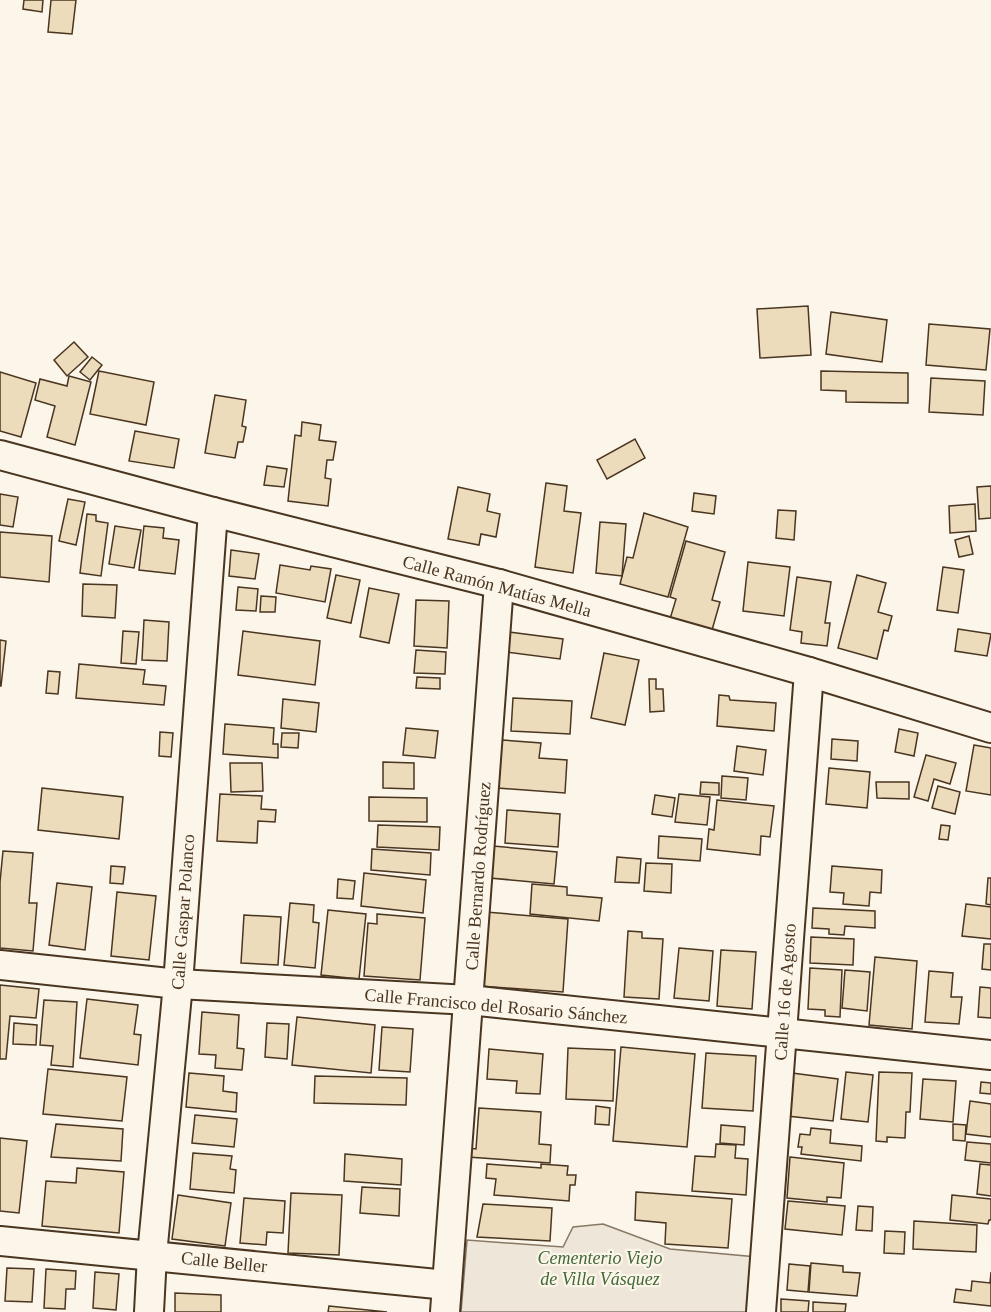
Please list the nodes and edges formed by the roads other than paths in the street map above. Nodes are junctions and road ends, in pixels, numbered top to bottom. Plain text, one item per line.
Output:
1 (0, 455) edge
2 (213, 512) junction
3 (499, 584) junction
4 (809, 672) junction
5 (991, 728) edge
6 (0, 966) edge
7 (178, 984) junction
8 (469, 1000) junction
9 (782, 1032) junction
10 (991, 1055) edge
11 (0, 1241) edge
12 (152, 1255) junction
13 (446, 1298) edge
14 (149, 1312) edge
15 (761, 1312) edge

1 - 2 street, Calle Ramón Matías Mella
2 - 3 street, Calle Ramón Matías Mella
2 - 7 street, Calle Gaspar Polanco
3 - 4 street, Calle Ramón Matías Mella
3 - 8 street, Calle Bernardo Rodríguez
4 - 5 street, Calle Ramón Matías Mella
4 - 9 street, Calle 16 de Agosto
6 - 7 street, Calle Francisco del Rosario Sánchez
7 - 8 street, Calle Francisco del Rosario Sánchez
7 - 12 street, Calle Gaspar Polanco
8 - 9 street, Calle Francisco del Rosario Sánchez
8 - 13 street, Calle Bernardo Rodríguez
9 - 10 street, Calle Francisco del Rosario Sánchez
9 - 15 street, Calle 16 de Agosto
11 - 12 street, Calle Beller
12 - 13 street, Calle Beller
12 - 14 street, Calle Gaspar Polanco

